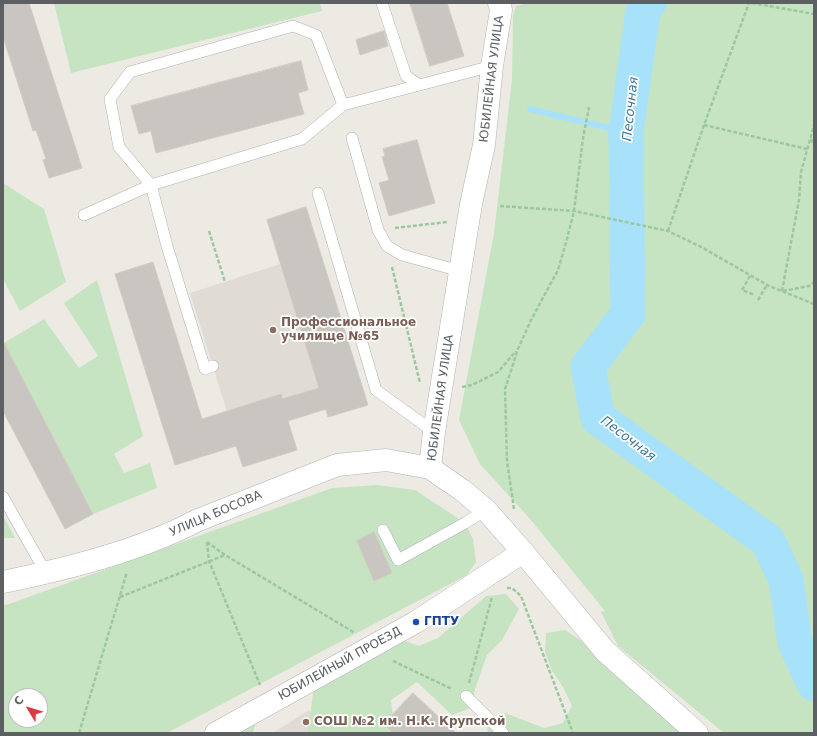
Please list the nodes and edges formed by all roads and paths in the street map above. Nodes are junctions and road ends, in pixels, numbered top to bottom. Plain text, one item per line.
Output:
1 (382, 3) edge
2 (499, 3) edge
3 (749, 3) edge
4 (752, 3) edge
5 (814, 14) edge
6 (492, 66) junction
7 (419, 86) junction
8 (343, 106) junction
9 (589, 107) dead end
10 (704, 125) junction
11 (814, 125) edge
12 (352, 138) dead end
13 (811, 138) junction
14 (814, 146) edge
15 (807, 148) junction
16 (151, 185) junction
17 (318, 193) dead end
18 (500, 206) dead end
19 (574, 211) junction
20 (84, 215) dead end
21 (449, 222) dead end
22 (378, 230) junction
23 (209, 231) dead end
24 (668, 231) junction
25 (387, 246) junction
26 (460, 271) junction
27 (750, 276) junction
28 (225, 282) dead end
29 (814, 282) edge
30 (767, 285) junction
31 (782, 291) junction
32 (751, 296) dead end
33 (758, 300) dead end
34 (814, 304) edge
35 (518, 349) junction
36 (213, 366) dead end
37 (420, 384) dead end
38 (442, 389) junction
39 (434, 432) junction
40 (430, 468) junction
41 (3, 497) edge
42 (486, 510) junction
43 (515, 515) dead end
44 (383, 530) dead end
45 (523, 552) junction
46 (225, 554) junction
47 (209, 561) junction
48 (128, 568) dead end
49 (46, 573) junction
50 (3, 582) edge
51 (506, 588) dead end
52 (494, 590) dead end
53 (120, 597) junction
54 (361, 637) dead end
55 (393, 661) dead end
56 (262, 688) dead end
57 (466, 696) junction
58 (79, 733) edge
59 (216, 733) edge
60 (503, 733) edge
61 (573, 733) edge
62 (697, 733) edge

1 - 7 lane
2 - 6 street, ЮБИЛЕЙНАЯ УЛИЦА
3 - 10 path
4 - 5 path
6 - 7 lane
6 - 26 street, ЮБИЛЕЙНАЯ УЛИЦА
7 - 8 lane
8 - 16 lane
8 - 16 lane
9 - 19 path
10 - 15 path
10 - 24 path
11 - 13 path
12 - 22 lane
13 - 14 path
13 - 15 path
15 - 31 path
16 - 20 lane
16 - 36 lane
17 - 39 lane
18 - 19 path
19 - 24 path
19 - 35 path
21 - 22 path
22 - 25 lane
23 - 28 path
24 - 27 path
25 - 26 lane
25 - 37 path
26 - 38 street, ЮБИЛЕЙНАЯ УЛИЦА
27 - 30 path
27 - 32 path
29 - 31 path
30 - 31 path
30 - 33 path
31 - 34 path
35 - 38 path
35 - 43 path
38 - 39 street, ЮБИЛЕЙНАЯ УЛИЦА
39 - 40 street, ЮБИЛЕЙНАЯ УЛИЦА
40 - 42 street, ЮБИЛЕЙНАЯ УЛИЦА
40 - 49 street, УЛИЦА БОСОВА
41 - 49 lane
42 - 44 lane
42 - 45 street, ЮБИЛЕЙНАЯ УЛИЦА
45 - 59 street, ЮБИЛЕЙНЫЙ ПРОЕЗД
45 - 62 street, ЮБИЛЕЙНАЯ УЛИЦА
46 - 47 path
46 - 47 path
46 - 54 path
47 - 53 path
47 - 56 path
48 - 53 path
49 - 50 street, УЛИЦА БОСОВА
51 - 61 path
52 - 57 path
53 - 58 path
55 - 57 path
57 - 60 lane

